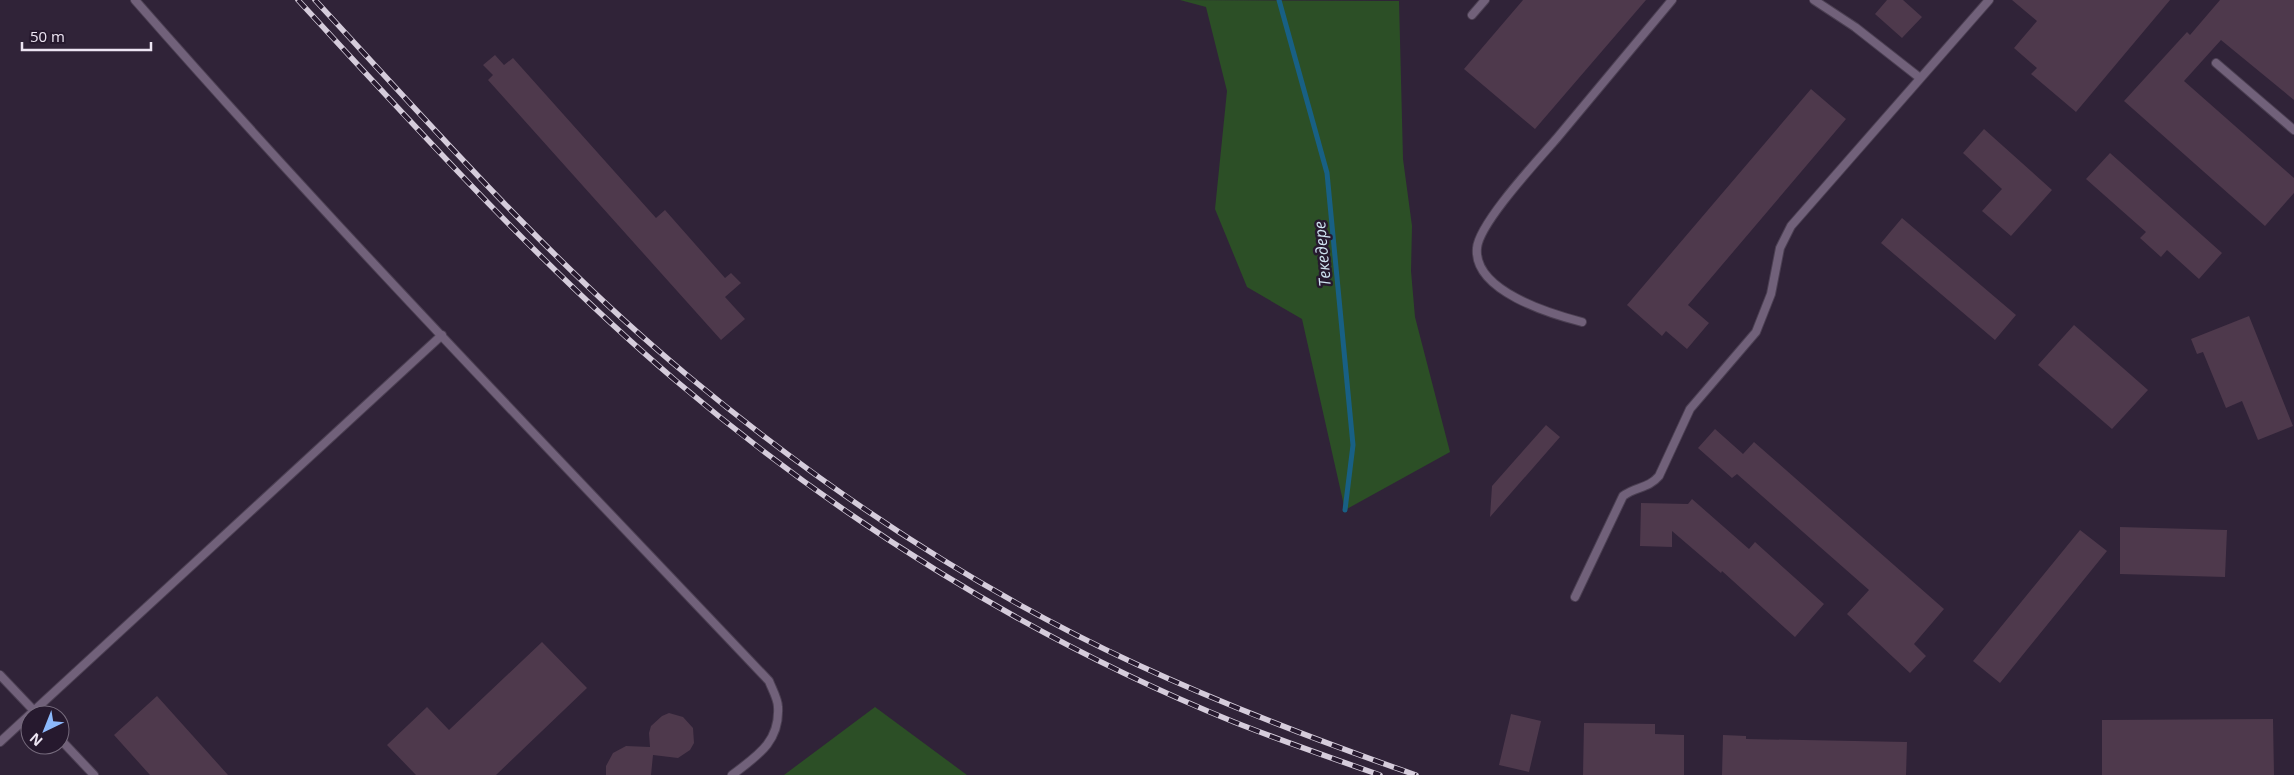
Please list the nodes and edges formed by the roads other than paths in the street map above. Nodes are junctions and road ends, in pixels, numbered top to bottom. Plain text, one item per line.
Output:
1 (135, 0) edge
2 (1485, 0) edge
3 (1672, 0) edge
4 (1814, 0) edge
5 (1989, 0) edge
6 (1472, 15) dead end
7 (2216, 63) dead end
8 (1920, 78) junction
9 (2294, 130) edge
10 (1582, 322) dead end
11 (442, 335) junction
12 (1575, 597) dead end
13 (0, 675) edge
14 (28, 705) edge
15 (45, 705) edge
16 (20, 726) edge
17 (0, 742) edge
18 (70, 749) edge
19 (94, 775) edge
20 (732, 775) edge

1 - 11 lane
2 - 6 lane
3 - 10 lane
4 - 8 lane
5 - 8 lane
7 - 9 lane
8 - 12 lane
11 - 15 lane
11 - 20 lane
13 - 14 lane
16 - 17 lane
18 - 19 lane

